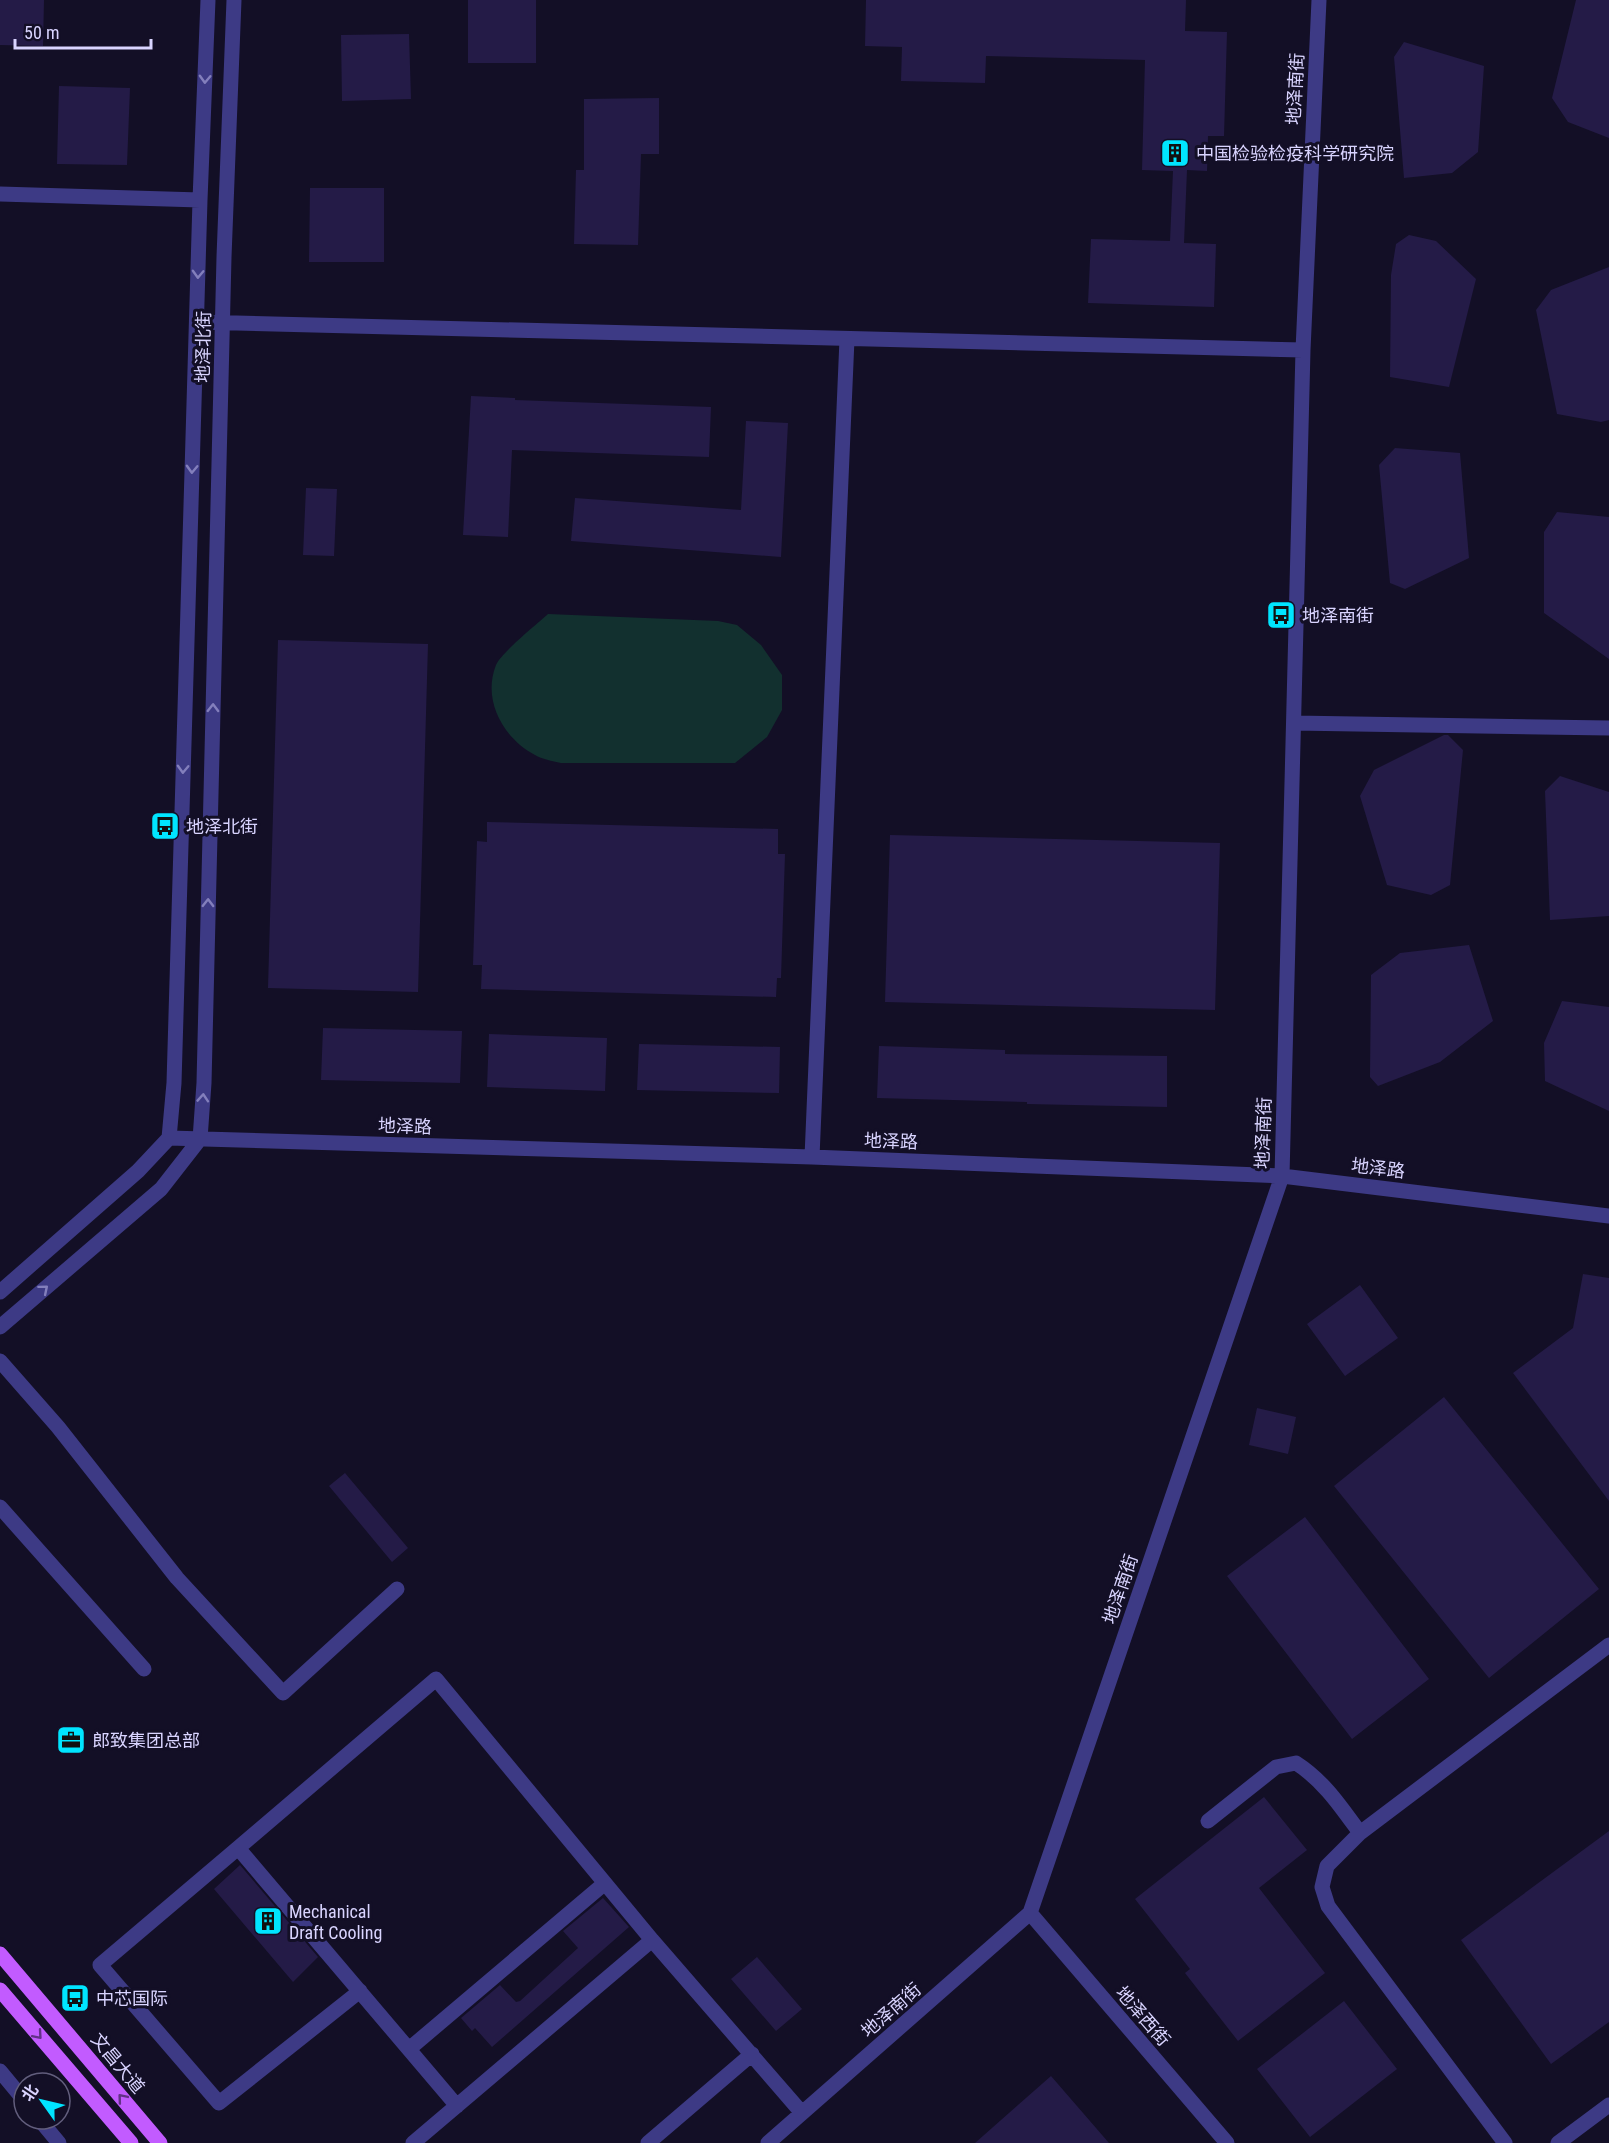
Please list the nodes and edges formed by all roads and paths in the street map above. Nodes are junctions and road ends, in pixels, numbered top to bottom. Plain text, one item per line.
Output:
1 (208, 0) edge
2 (234, 0) edge
3 (1319, 0) edge
4 (0, 194) edge
5 (200, 200) junction
6 (197, 322) junction
7 (223, 323) junction
8 (847, 339) junction
9 (1303, 350) junction
10 (1294, 723) junction
11 (1609, 728) edge
12 (169, 1138) junction
13 (200, 1139) junction
14 (812, 1157) junction
15 (1282, 1176) junction
16 (1609, 1216) edge
17 (0, 1292) edge
18 (0, 1327) edge
19 (0, 1361) edge
20 (0, 1507) edge
21 (397, 1589) dead end
22 (1609, 1645) edge
23 (144, 1669) dead end
24 (1208, 1821) dead end
25 (1360, 1833) junction
26 (238, 1848) junction
27 (605, 1883) junction
28 (1030, 1913) junction
29 (652, 1940) junction
30 (0, 1954) edge
31 (0, 1990) edge
32 (360, 1991) junction
33 (409, 2049) junction
34 (752, 2054) junction
35 (0, 2071) edge
36 (12, 2086) edge
37 (1609, 2105) edge
38 (457, 2106) junction
39 (802, 2113) junction
40 (49, 2131) edge
41 (59, 2143) edge
42 (131, 2143) edge
43 (160, 2143) edge
44 (413, 2143) edge
45 (648, 2143) edge
46 (768, 2143) edge
47 (1227, 2143) edge
48 (1505, 2143) edge
49 (1558, 2143) edge

1 -> 5 street, 地泽北街
2 - 7 street, 地泽北街
3 - 9 street, 地泽南街
4 - 5 street
5 -> 6 street, 地泽北街
6 - 7 street
6 -> 12 street, 地泽北街
7 - 8 street
13 -> 7 street, 地泽北街
8 - 9 street
8 - 14 street
9 - 10 street, 地泽南街
10 - 11 street
10 - 15 street, 地泽南街
12 - 13 street, 地泽路
12 - 17 street
13 - 14 street, 地泽路
18 -> 13 street
14 - 15 street, 地泽路
15 - 16 street, 地泽路
15 - 28 street, 地泽南街
19 - 21 street
20 - 23 street
22 - 25 street
24 - 25 street
25 - 48 street
26 - 27 street
26 - 32 street
26 - 32 street
27 - 29 street
27 - 33 street
28 - 39 street, 地泽南街
28 - 47 street, 地泽西街
29 - 34 street
29 - 38 street
43 -> 30 main road, 文昌大道
31 -> 42 main road
32 - 33 street
33 - 38 street
34 - 39 street
34 - 45 street
35 - 36 street
37 - 49 street
38 - 44 street
39 - 46 street, 地泽南街
40 - 41 street

